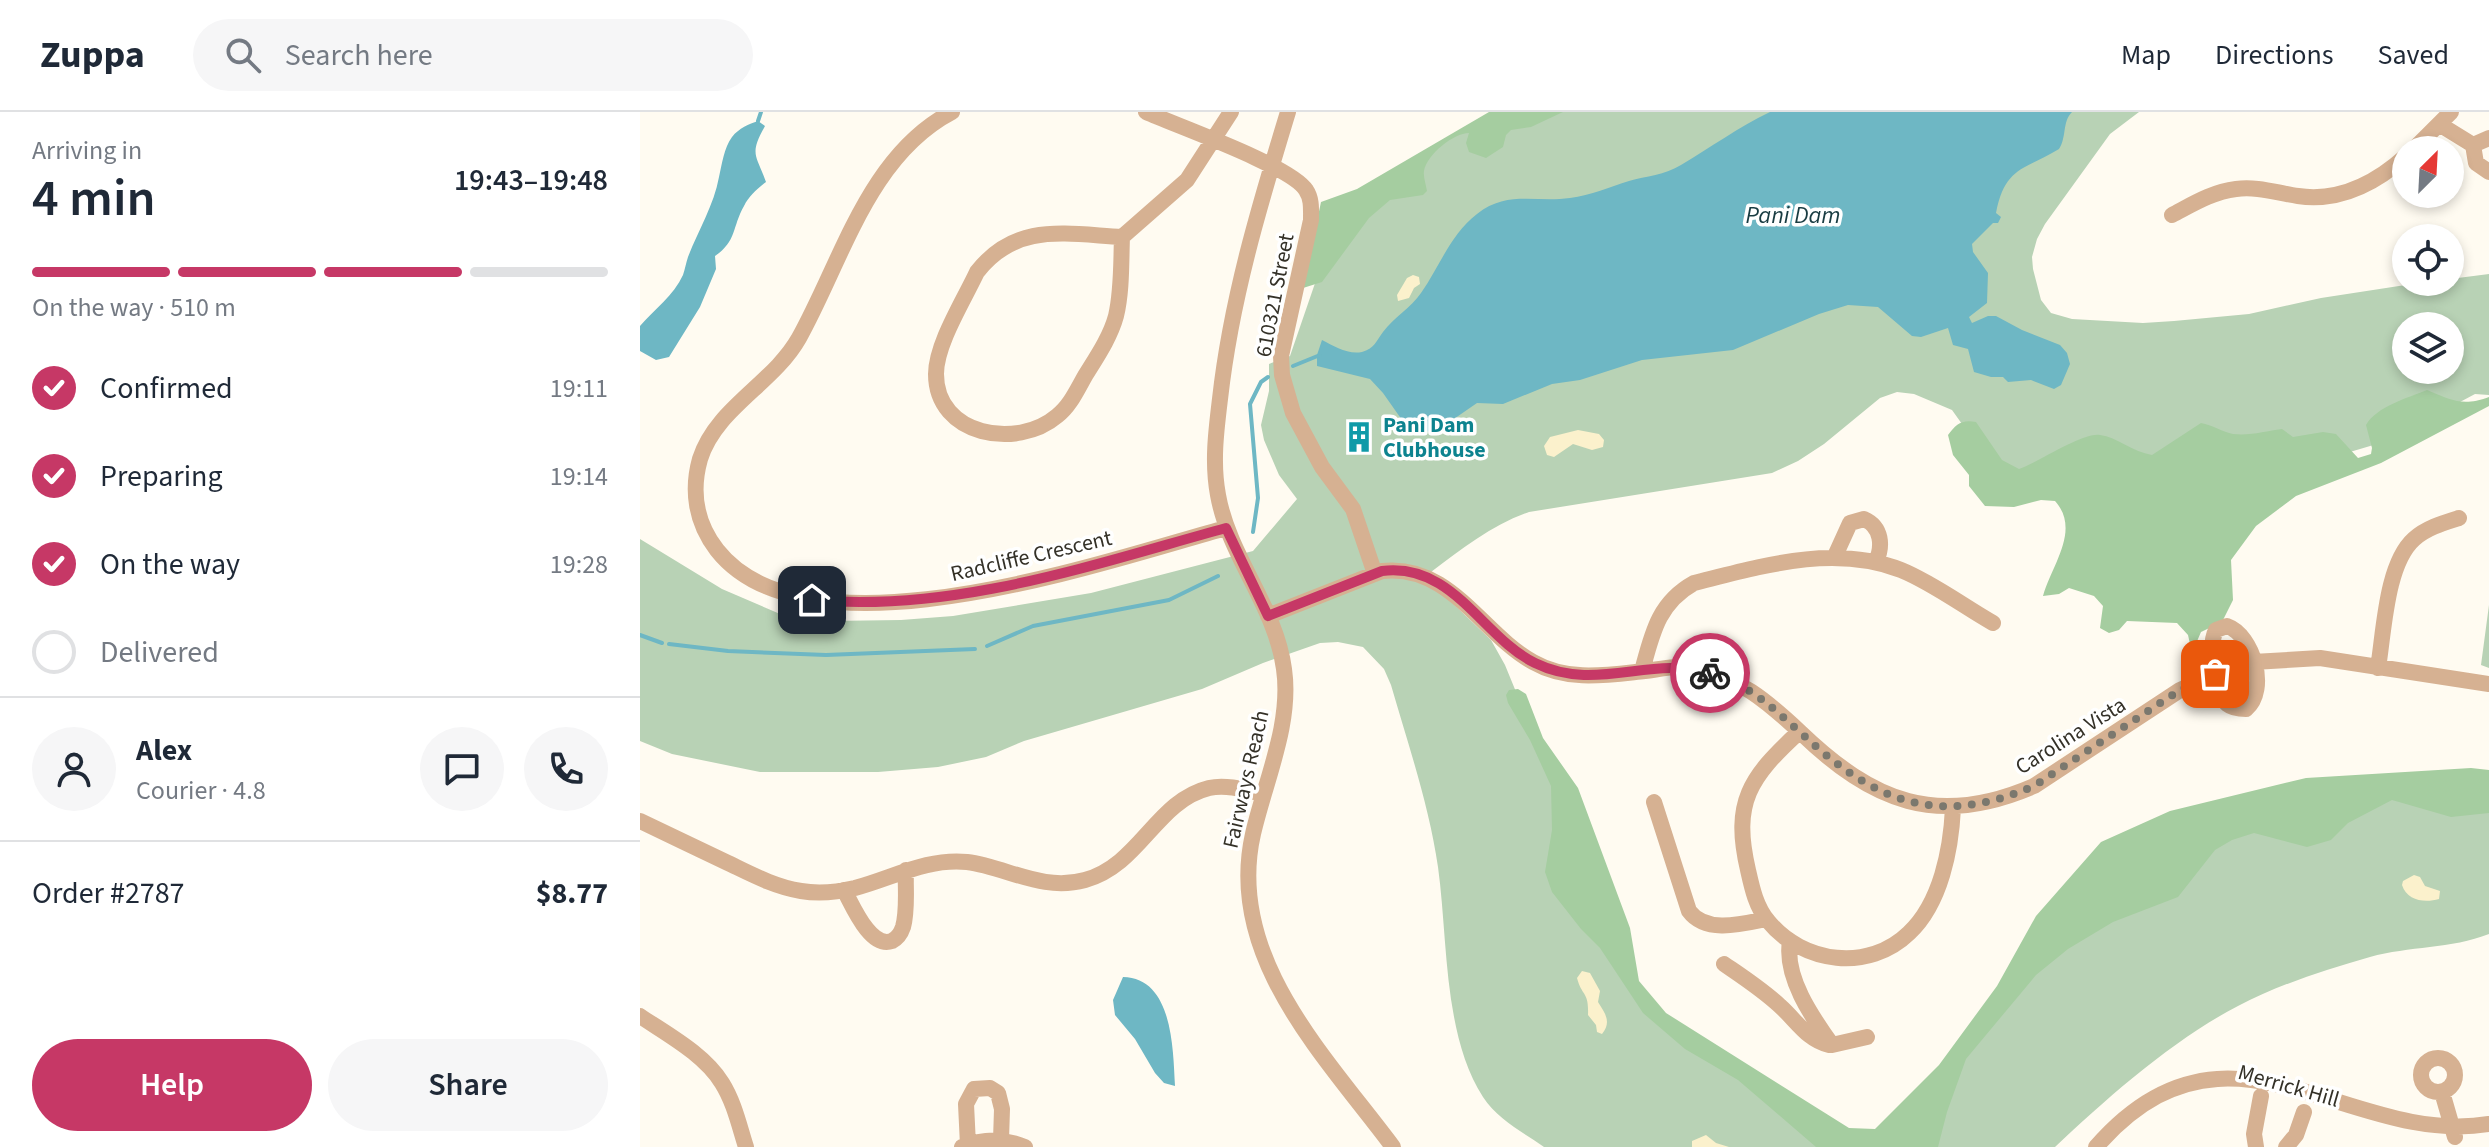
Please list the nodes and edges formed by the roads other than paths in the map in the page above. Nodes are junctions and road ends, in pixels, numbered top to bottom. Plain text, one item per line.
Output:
1 (952, 112) edge
2 (1146, 112) edge
3 (1231, 112) edge
4 (1288, 112) edge
5 (2445, 118) edge
6 (2427, 136) edge
7 (2489, 138) edge
8 (1212, 140) junction
9 (2473, 145) junction
10 (1271, 166) junction
11 (2392, 168) edge
12 (2489, 172) edge
13 (2172, 215) dead end
14 (1122, 237) junction
15 (2459, 518) dead end
16 (1226, 528) junction
17 (1835, 556) junction
18 (1876, 562) junction
19 (1375, 574) junction
20 (1268, 616) junction
21 (1993, 623) dead end
22 (2253, 662) junction
23 (2378, 668) junction
24 (1642, 671) junction
25 (2215, 674) junction
26 (2489, 684) edge
27 (1799, 732) junction
28 (1263, 794) junction
29 (1654, 802) dead end
30 (1953, 808) junction
31 (640, 821) edge
32 (906, 870) junction
33 (844, 890) junction
34 (1766, 919) junction
35 (1790, 941) junction
36 (1724, 964) dead end
37 (640, 1016) edge
38 (1867, 1037) dead end
39 (1832, 1045) junction
40 (2442, 1092) dead end
41 (2290, 1106) junction
42 (2483, 1130) edge
43 (2455, 1137) junction
44 (1001, 1140) junction
45 (2428, 1140) dead end
46 (2100, 1145) edge
47 (965, 1146) edge
48 (746, 1147) edge
49 (1025, 1147) edge
50 (1393, 1147) edge
51 (2256, 1147) edge
52 (2286, 1147) edge

1 - 16 street, Radcliffe Crescent
2 - 8 street
3 - 8 street
4 - 10 street, Fairways Reach
5 - 6 street
5 - 9 street
7 - 9 street
8 - 10 street
8 - 14 street
9 - 12 street
10 - 16 street, Fairways Reach
10 - 19 street, 610321 Street
11 - 13 street
14 - 14 street
15 - 23 street
16 - 20 street, Fairways Reach
17 - 18 street
17 - 18 street
17 - 24 street
18 - 21 street
19 - 20 street, Carolina Vista
19 - 24 street, Carolina Vista
20 - 28 street, Fairways Reach
22 - 23 street, Carolina Vista
22 - 25 street, Carolina Vista
22 - 25 street
22 - 25 street
23 - 26 street, Carolina Vista
24 - 27 street, Carolina Vista
25 - 30 street, Carolina Vista
27 - 30 street, Carolina Vista
27 - 34 street
28 - 32 street
28 - 50 street, Fairways Reach
29 - 34 street
30 - 35 street
31 - 33 street
32 - 33 street
32 - 33 street
34 - 35 street
35 - 39 street
36 - 39 street
37 - 48 street
38 - 39 street
40 - 43 street
41 - 46 street, Merrick Hill
41 - 51 street
41 - 52 street
42 - 43 street
43 - 45 street
44 - 47 street
44 - 47 street
44 - 49 street

